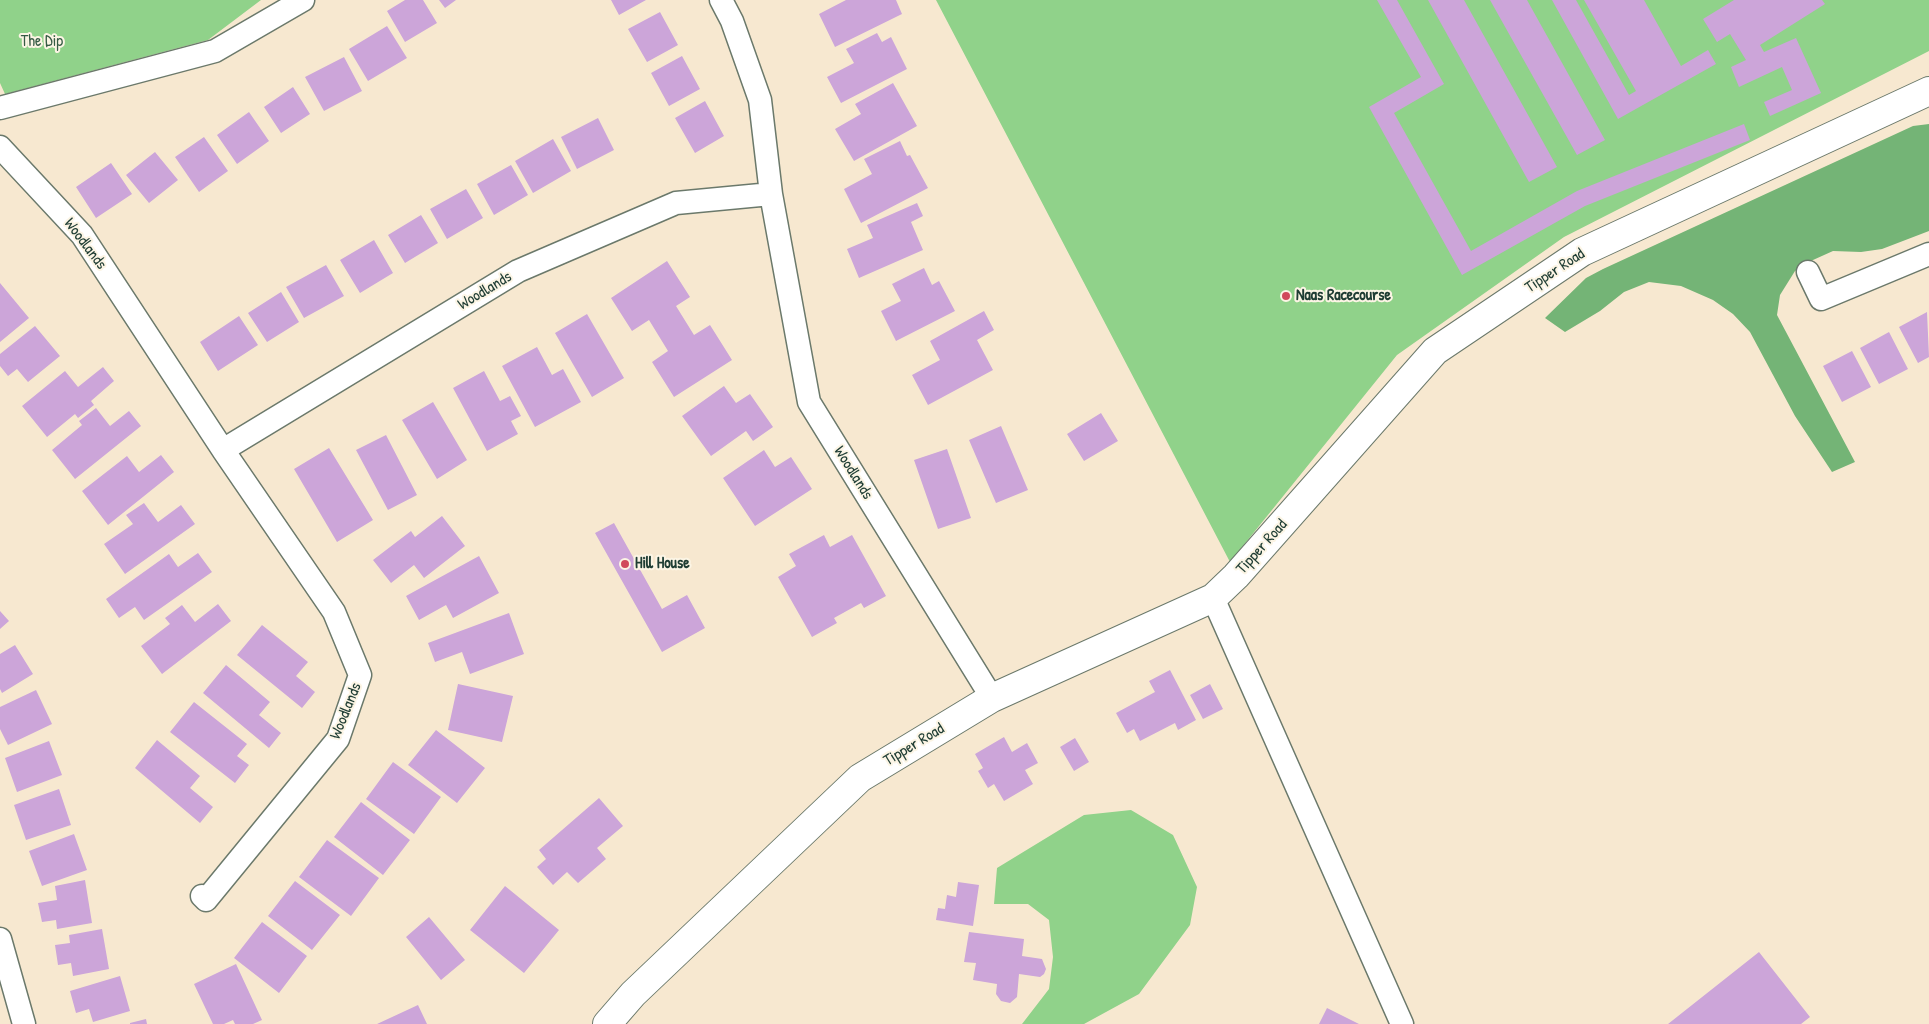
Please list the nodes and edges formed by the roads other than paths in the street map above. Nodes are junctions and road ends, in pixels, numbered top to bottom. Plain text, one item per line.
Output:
1 (303, 0) edge
2 (721, 0) edge
3 (1929, 91) edge
4 (0, 108) edge
5 (0, 147) edge
6 (771, 194) junction
7 (1929, 254) edge
8 (1808, 272) dead end
9 (223, 450) junction
10 (1213, 598) junction
11 (992, 698) junction
12 (202, 896) dead end
13 (0, 939) edge
14 (24, 1024) edge
15 (607, 1024) edge
16 (1402, 1024) edge

1 - 4 street
2 - 6 street, Woodlands
3 - 10 street, Tipper Road
5 - 9 street, Woodlands
6 - 9 street, Woodlands
6 - 11 street, Woodlands
7 - 8 street
9 - 12 street, Woodlands
10 - 11 street, Tipper Road
10 - 16 street
11 - 15 street, Tipper Road
13 - 14 street

